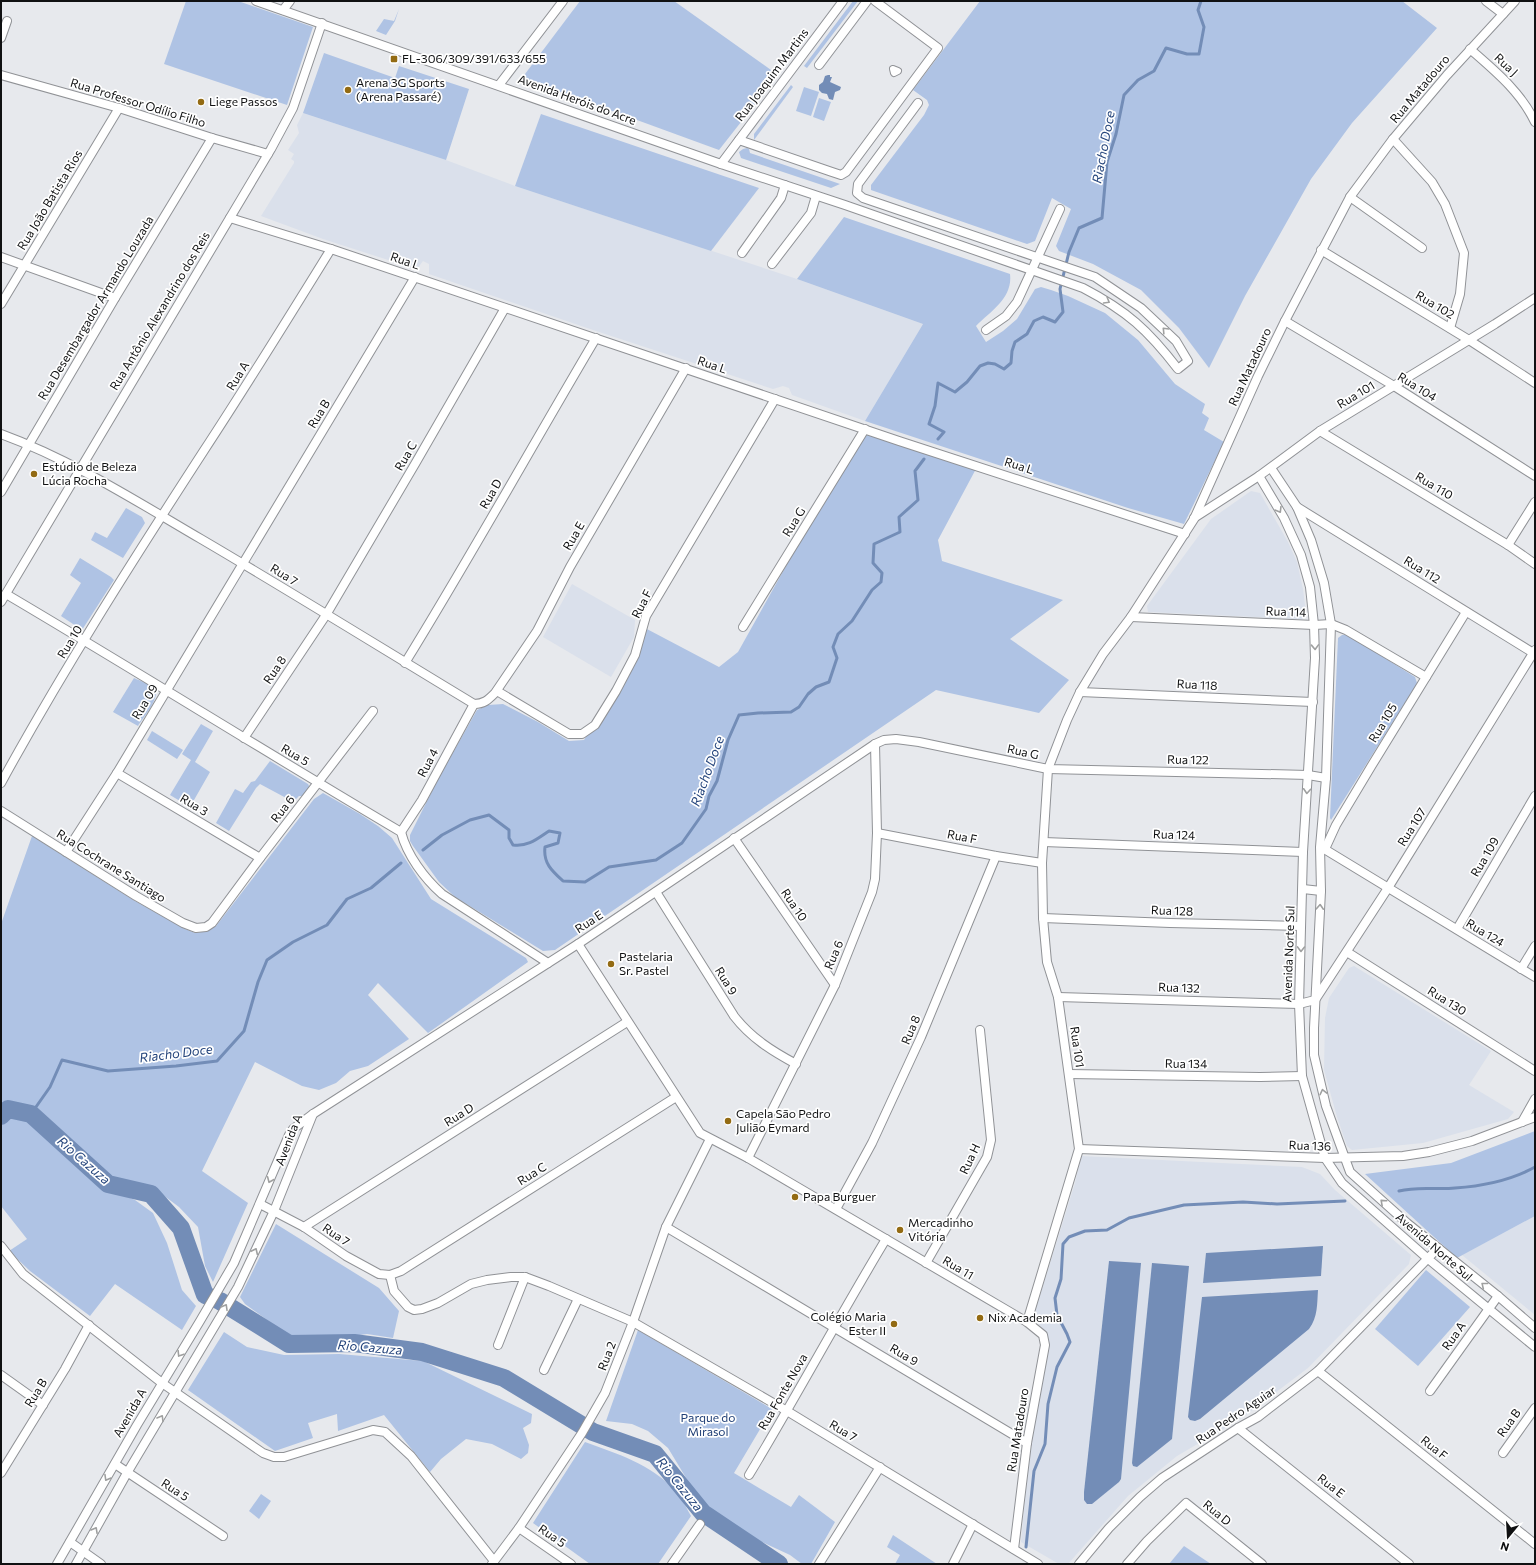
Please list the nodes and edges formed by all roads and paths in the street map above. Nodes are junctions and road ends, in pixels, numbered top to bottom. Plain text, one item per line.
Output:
1 (256, 1) edge
2 (290, 1) edge
3 (563, 1) edge
4 (843, 1) edge
5 (867, 1) edge
6 (875, 1) edge
7 (1486, 1) edge
8 (1514, 1) edge
9 (283, 10) junction
10 (1503, 14) junction
11 (7, 21) dead end
12 (322, 23) junction
13 (1, 38) edge
14 (1470, 49) junction
15 (819, 65) dead end
16 (1, 75) edge
17 (498, 85) junction
18 (918, 102) dead end
19 (119, 108) junction
20 (1535, 122) edge
21 (212, 138) junction
22 (1394, 139) junction
23 (739, 140) junction
24 (268, 154) junction
25 (721, 164) junction
26 (785, 185) junction
27 (816, 196) junction
28 (1350, 197) junction
29 (1060, 209) dead end
30 (230, 218) junction
31 (331, 248) junction
32 (1422, 248) dead end
33 (1321, 250) junction
34 (742, 253) dead end
35 (1, 257) edge
36 (1038, 258) junction
37 (772, 264) dead end
38 (24, 266) junction
39 (1032, 271) junction
40 (416, 277) junction
41 (115, 298) junction
42 (1535, 298) edge
43 (1, 304) edge
44 (505, 308) junction
45 (1285, 321) junction
46 (1450, 328) junction
47 (986, 330) dead end
48 (596, 338) junction
49 (1469, 340) junction
50 (686, 368) junction
51 (1535, 383) edge
52 (1394, 386) junction
53 (775, 399) junction
54 (865, 429) junction
55 (1320, 431) junction
56 (1, 434) edge
57 (30, 444) junction
58 (79, 468) junction
59 (1271, 468) junction
60 (1259, 476) junction
61 (1535, 476) edge
62 (1, 492) edge
63 (1535, 502) edge
64 (1297, 507) junction
65 (162, 515) junction
66 (1194, 519) junction
67 (1185, 534) junction
68 (1508, 545) junction
69 (243, 564) junction
70 (1535, 564) edge
71 (6, 594) junction
72 (1, 602) edge
73 (1466, 612) junction
74 (326, 615) junction
75 (1131, 618) junction
76 (1331, 624) junction
77 (1314, 625) junction
78 (743, 627) dead end
79 (84, 640) junction
80 (1534, 652) edge
81 (405, 663) junction
82 (1426, 677) junction
83 (167, 690) junction
84 (497, 691) junction
85 (1080, 692) junction
86 (1313, 702) junction
87 (474, 704) junction
88 (373, 711) dead end
89 (244, 738) junction
90 (875, 744) junction
91 (1048, 770) junction
92 (116, 773) junction
93 (1308, 775) junction
94 (1326, 778) junction
95 (1, 783) edge
96 (318, 783) junction
97 (1535, 796) edge
98 (1, 811) edge
99 (400, 832) junction
100 (877, 832) junction
101 (734, 838) junction
102 (1044, 842) junction
103 (1323, 848) junction
104 (66, 852) junction
105 (1303, 852) junction
106 (996, 856) junction
107 (260, 858) junction
108 (1042, 863) junction
109 (1388, 888) junction
110 (1303, 889) junction
111 (1321, 891) junction
112 (656, 892) junction
113 (1043, 918) junction
114 (212, 923) joint
115 (1301, 926) junction
116 (1457, 929) junction
117 (578, 944) junction
118 (1535, 946) edge
119 (1347, 952) junction
120 (548, 963) junction
121 (1522, 969) junction
122 (1535, 977) edge
123 (835, 984) junction
124 (1058, 997) junction
125 (1315, 1000) junction
126 (1299, 1004) junction
127 (627, 1022) junction
128 (980, 1030) dead end
129 (796, 1064) junction
130 (1535, 1071) edge
131 (1069, 1074) junction
132 (1302, 1076) junction
133 (676, 1097) junction
134 (1535, 1099) edge
135 (313, 1114) junction
136 (1535, 1117) edge
137 (1522, 1122) junction
138 (710, 1139) junction
139 (1079, 1149) junction
140 (748, 1158) junction
141 (1325, 1158) junction
142 (1344, 1159) junction
143 (260, 1204) junction
144 (836, 1210) junction
145 (274, 1211) junction
146 (304, 1227) junction
147 (666, 1227) junction
148 (886, 1239) junction
149 (1, 1246) edge
150 (1438, 1248) junction
151 (1427, 1258) junction
152 (926, 1263) junction
153 (390, 1275) junction
154 (525, 1278) junction
155 (1498, 1296) junction
156 (578, 1299) junction
157 (1489, 1309) junction
158 (633, 1322) junction
159 (1027, 1322) junction
160 (89, 1325) junction
161 (834, 1327) junction
162 (1535, 1328) edge
163 (498, 1345) dead end
164 (1535, 1348) edge
165 (544, 1370) dead end
166 (1318, 1371) junction
167 (1, 1375) edge
168 (162, 1383) junction
169 (1430, 1391) dead end
170 (176, 1392) junction
171 (43, 1405) junction
172 (1535, 1408) edge
173 (787, 1411) junction
174 (1238, 1428) junction
175 (1027, 1443) junction
176 (1503, 1452) dead end
177 (115, 1464) junction
178 (880, 1467) junction
179 (1, 1473) edge
180 (127, 1473) junction
181 (749, 1475) dead end
182 (700, 1524) dead end
183 (973, 1524) junction
184 (519, 1528) junction
185 (223, 1536) dead end
186 (70, 1542) junction
187 (1535, 1544) edge
188 (1014, 1549) junction
189 (84, 1552) junction
190 (493, 1562) edge
191 (58, 1564) edge
192 (76, 1564) edge
193 (101, 1564) edge
194 (571, 1564) edge
195 (672, 1564) edge
196 (819, 1564) edge
197 (953, 1564) edge
198 (1038, 1564) edge
199 (1079, 1564) edge
200 (1127, 1564) edge
201 (1262, 1564) edge
202 (1409, 1564) edge

1 - 9 street, Avenida Heróis do Acre
2 - 9 street
3 - 17 street
4 - 23 street, Rua Joaquim Martins
5 - 15 street
6 - 23 street
7 - 10 street
8 - 10 street, Rua Matadouro
9 - 12 street, Avenida Heróis do Acre
10 - 14 street, Rua Matadouro
11 - 13 street
12 - 17 street, Avenida Heróis do Acre
12 - 24 street, Rua Antônio Alexandrino dos Reis
14 - 20 street, Rua J
14 - 22 street, Rua Matadouro
16 - 19 street, Rua Professor Odílio Filho
17 - 25 street, Avenida Heróis do Acre
18 - 36 street
19 - 21 street, Rua Professor Odílio Filho
19 - 38 street, Rua João Batista Rios
21 - 24 street, Rua Professor Odílio Filho
21 - 41 street, Rua Desembargador Armando Louzada
22 - 28 street, Rua Matadouro
22 - 46 street
23 - 25 street, Rua Joaquim Martins
24 - 30 street, Rua Antônio Alexandrino dos Reis
25 - 26 street, Avenida Heróis do Acre
26 - 27 street, Avenida Heróis do Acre
26 - 34 street
27 - 37 street
27 - 39 street, Avenida Heróis do Acre
28 - 32 street
28 - 33 street, Rua Matadouro
29 - 36 street
30 - 31 street, Rua L
30 - 58 street, Rua Antônio Alexandrino dos Reis
31 - 40 street, Rua L
31 - 65 street, Rua A
33 - 45 street, Rua Matadouro
33 - 46 street, Rua 102
35 - 38 street
36 - 39 street
39 -> 36 street, Avenida Heróis do Acre
38 - 41 street
38 - 43 street, Rua João Batista Rios
39 - 47 street
40 - 44 street, Rua L
40 - 69 street, Rua B
41 - 57 street, Rua Desembargador Armando Louzada
42 - 49 street, Rua 101
44 - 48 street, Rua L
44 - 74 street, Rua C
45 - 52 street, Rua 104
45 - 66 street, Rua Matadouro
46 - 49 street, Rua 102
48 - 50 street, Rua L
48 - 81 street, Rua D
49 - 51 street, Rua 102
49 - 52 street, Rua 101
50 - 53 street, Rua L
50 - 84 street, Rua E
52 - 55 street, Rua 101
52 - 61 street, Rua 104
53 - 54 street, Rua L
53 - 84 street, Rua F
54 - 67 street, Rua L
54 - 78 street, Rua G
55 - 59 street, Rua 101
55 - 68 street, Rua 110
56 - 57 street, Rua 7
57 - 58 street, Rua 7
57 - 62 street, Rua Desembargador Armando Louzada
58 - 65 street, Rua 7
58 - 71 street, Rua Antônio Alexandrino dos Reis
59 - 60 street, Rua 101
59 - 64 street, Avenida Norte Sul
60 - 66 street, Rua 101
60 -> 77 street, Avenida Norte Sul
63 - 68 street
64 - 73 street, Rua 112
64 - 76 street, Avenida Norte Sul
65 - 69 street, Rua 7
65 - 79 street, Rua 10
66 - 67 street, Rua Matadouro
67 - 75 street, Rua Matadouro
68 - 70 street, Rua 110
69 - 74 street, Rua 7
69 - 83 street, Rua 09
71 - 72 street, Rua Antônio Alexandrino dos Reis
71 - 79 street, Rua 5
73 - 80 street, Rua 112
73 - 82 street, Rua 105
74 - 81 street, Rua 7
74 - 89 street, Rua 8
75 - 77 street, Rua 114
75 - 85 street, Rua Matadouro
76 - 77 street, Rua 114
76 - 82 street, Rua 114
76 - 94 street, Avenida Norte Sul
77 -> 86 street, Avenida Norte Sul
79 - 83 street, Rua 5
79 - 95 street, Rua 10
80 - 109 street, Rua 107
81 - 87 street, Rua 7
82 - 103 street, Rua 105
83 - 89 street, Rua 5
83 - 92 street, Rua 09
84 - 87 street, Rua E
85 - 86 street, Rua 118
85 - 91 street, Rua Matadouro
86 - 93 street, Avenida Norte Sul
87 - 99 street, Rua 4
88 - 96 street, Rua 6
89 - 96 street, Rua 5
90 - 91 street, Rua G
90 - 100 street, Rua 6
90 - 101 street, Rua E
91 - 93 street, Rua 122
91 - 102 street, Rua 101
92 - 104 street, Rua 09
92 - 107 street, Rua 3
93 - 94 street, Rua 122
93 -> 105 street, Avenida Norte Sul
94 - 103 street, Avenida Norte Sul
96 - 99 street, Rua 5
96 - 107 street, Rua 6
97 - 116 street, Rua 109
98 - 104 street, Rua Cochrane Santiago
99 - 120 street
100 - 106 street, Rua F
100 - 123 street, Rua 6
101 - 112 street, Rua E
101 - 123 street, Rua 10
102 - 105 street, Rua 124
102 - 108 street, Rua 101
103 - 109 street, Rua 124
103 - 111 street, Avenida Norte Sul
104 - 114 street, Rua Cochrane Santiago
105 - 110 street, Avenida Norte Sul
106 - 108 street, Rua F
106 - 144 street, Rua 8
107 - 114 street, Rua 6
108 - 113 street, Rua 101
109 - 116 street, Rua 124
109 - 119 street, Rua 107
110 - 111 street
110 - 115 street, Avenida Norte Sul
125 -> 111 street, Avenida Norte Sul
112 - 117 street, Rua E
112 - 129 street, Rua 9
113 - 115 street, Rua 128
113 - 124 street, Rua 101
115 -> 126 street, Avenida Norte Sul
116 - 121 street, Rua 124
117 - 120 street, Rua E
117 - 127 street
118 - 121 street
119 - 125 street, Rua 107
119 - 130 street, Rua 130
120 - 135 street, Rua E
121 - 122 street, Rua 124
123 - 129 street, Rua 6
124 - 126 street, Rua 132
124 - 131 street, Rua 101
125 - 126 street
142 -> 125 street, Avenida Norte Sul
126 - 132 street, Avenida Norte Sul
127 - 133 street
127 - 146 street, Rua D
128 - 152 street, Rua H
129 - 140 street, Rua 6
131 - 132 street, Rua 134
131 - 139 street, Rua 101
132 - 141 street, Avenida Norte Sul
133 - 138 street
133 - 153 street, Rua C
134 - 137 street
135 -> 143 street, Avenida A
135 - 145 street, Avenida A
136 - 137 street, Rua 136
137 - 142 street, Rua 136
138 - 140 street, Rua 11
138 - 147 street, Rua 2
139 - 141 street, Rua 136
139 - 159 street, Rua 101
140 - 144 street, Rua 11
141 - 142 street, Rua 136
141 - 151 street, Avenida Norte Sul
150 -> 142 street, Avenida Norte Sul
143 - 145 street, Rua 7
143 -> 168 street, Avenida A
144 - 148 street, Rua 11
145 - 146 street, Rua 7
170 -> 145 street, Avenida A
146 - 153 street, Rua 7
147 - 158 street, Rua 2
147 - 161 street, Rua 9
148 - 152 street, Rua 11
148 - 161 street, Rua Fonte Nova
149 - 160 street
150 - 151 street, Rua Pedro Aguiar
155 -> 150 street, Avenida Norte Sul
151 - 157 street, Avenida Norte Sul
151 - 166 street, Rua Pedro Aguiar
152 - 159 street, Rua 11
153 - 154 street, Rua 7
154 - 156 street, Rua 7
154 - 163 street
155 - 157 street, Rua A
155 - 162 street, Avenida Norte Sul
156 - 158 street, Rua 7
156 - 165 street
157 - 164 street, Avenida Norte Sul
157 - 169 street, Rua A
158 - 173 street, Rua 7
158 - 184 street, Rua 2
159 - 175 street, Rua Matadouro
160 - 168 street
160 - 171 street, Rua B
161 - 173 street, Rua Fonte Nova
161 - 175 street, Rua 9
166 - 174 street, Rua Pedro Aguiar
166 - 187 street, Rua F
167 - 171 street
168 - 170 street
168 - 177 street, Avenida A
180 -> 170 street, Avenida A
170 - 190 street
171 - 179 street, Rua B
172 - 176 street, Rua B
173 - 178 street, Rua 7
173 - 181 street, Rua Fonte Nova
174 - 199 street, Rua Pedro Aguiar
174 - 202 street, Rua E
175 - 188 street, Rua Matadouro
177 - 180 street, Rua 5
177 -> 186 street, Avenida A
178 - 183 street, Rua 7
178 - 196 street
180 - 185 street, Rua 5
189 -> 180 street, Avenida A
182 - 195 street
183 - 188 street, Rua 7
183 - 197 street
184 - 190 street, Rua 2
184 - 194 street, Rua 5
186 - 189 street
186 - 191 street, Avenida A
188 - 198 street, Rua 7
189 - 192 street, Avenida A
189 - 193 street
200 - 201 street, Rua D

